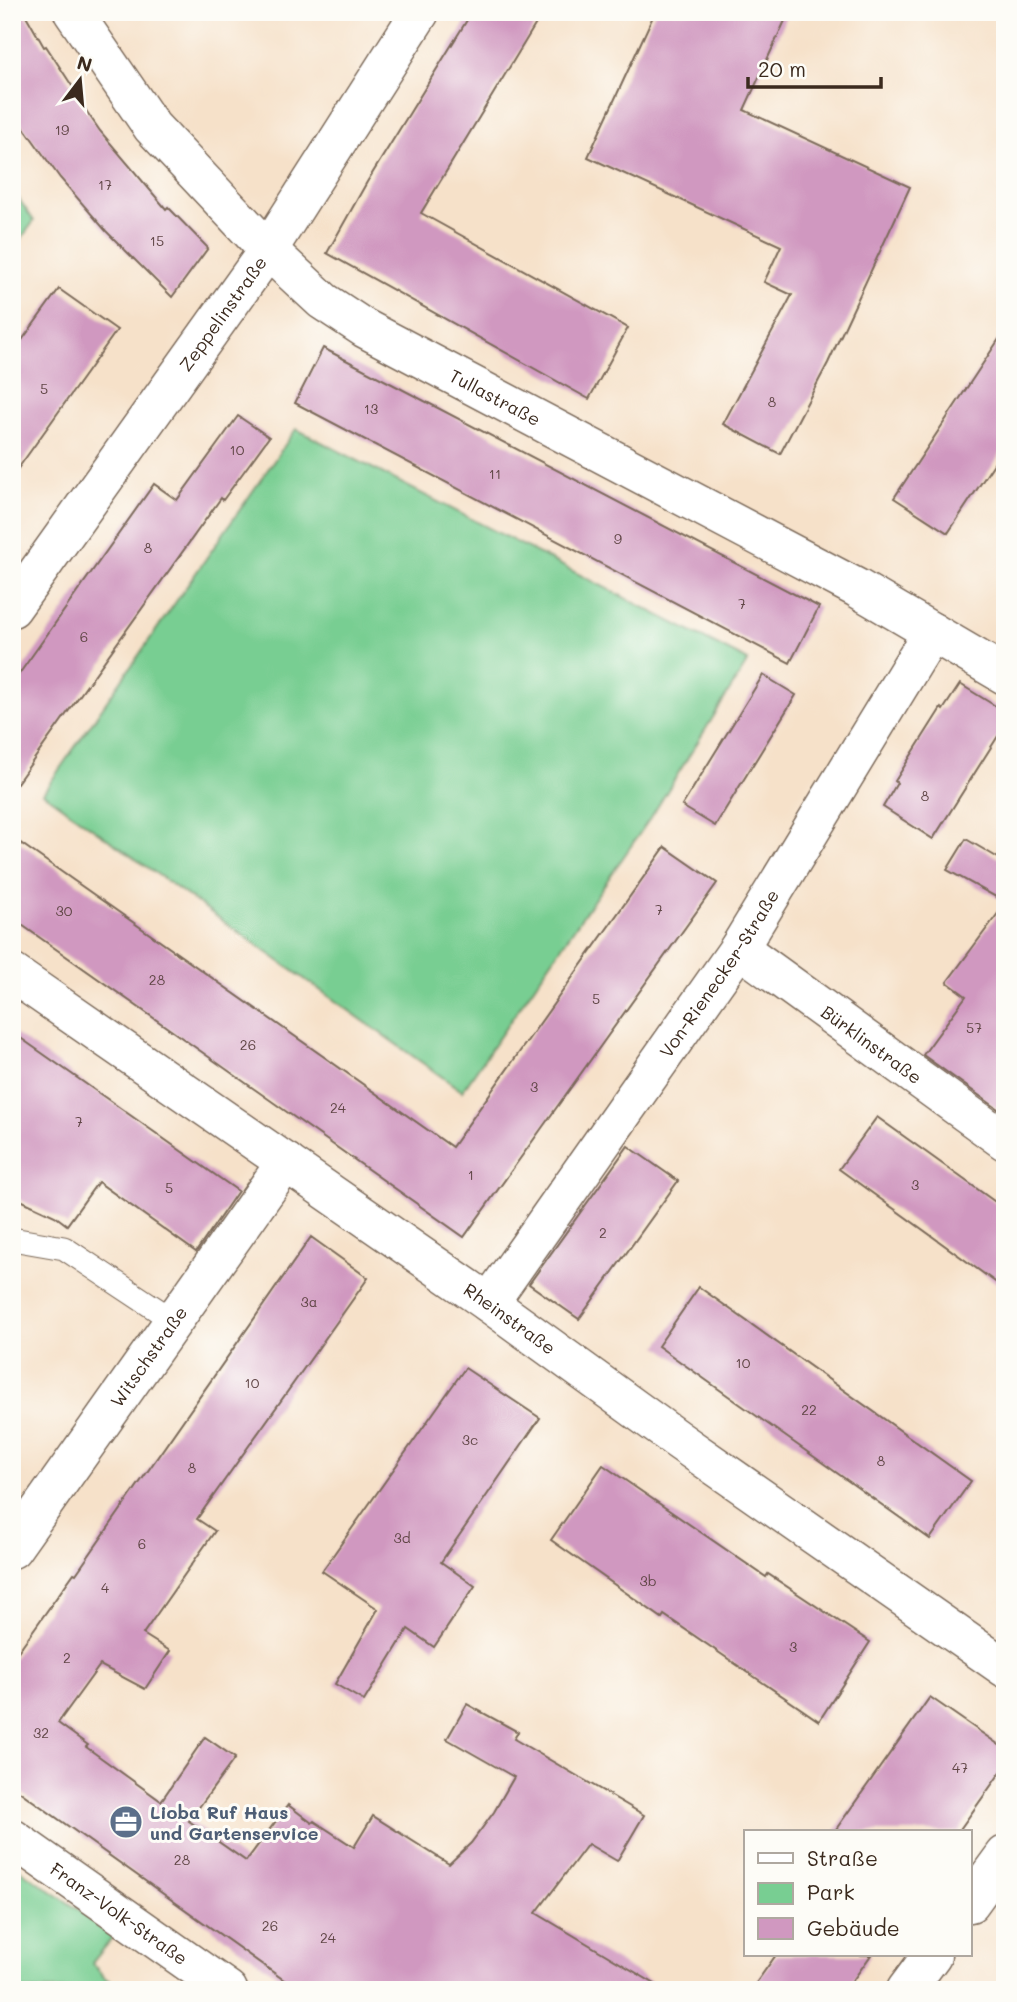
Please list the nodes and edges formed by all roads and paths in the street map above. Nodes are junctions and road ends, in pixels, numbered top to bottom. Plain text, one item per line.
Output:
1 (73, 12) edge
2 (420, 12) edge
3 (268, 250) junction
4 (12, 608) edge
5 (932, 632) junction
6 (1005, 675) edge
7 (739, 948) junction
8 (12, 973) edge
9 (1005, 1142) edge
10 (286, 1163) junction
11 (12, 1239) edge
12 (489, 1303) junction
13 (174, 1321) junction
14 (12, 1549) edge
15 (1005, 1668) edge
16 (12, 1838) edge
17 (1005, 1855) edge
18 (972, 1900) edge
19 (931, 1956) edge
20 (228, 1990) edge
21 (906, 1990) edge

1 - 3 street, Tullastraße
2 - 3 street, Zeppelinstraße
3 - 4 street, Zeppelinstraße
3 - 5 street, Tullastraße
5 - 6 street, Tullastraße
5 - 7 street, Von-Rienecker-Straße
7 - 9 street, Bürklinstraße
7 - 12 street, Von-Rienecker-Straße
8 - 10 street, Rheinstraße
10 - 12 street, Rheinstraße
10 - 13 street, Witschstraße
11 - 13 lane
12 - 15 street, Rheinstraße
13 - 14 street, Witschstraße
16 - 20 street, Franz-Volk-Straße
17 - 18 street
19 - 21 street

